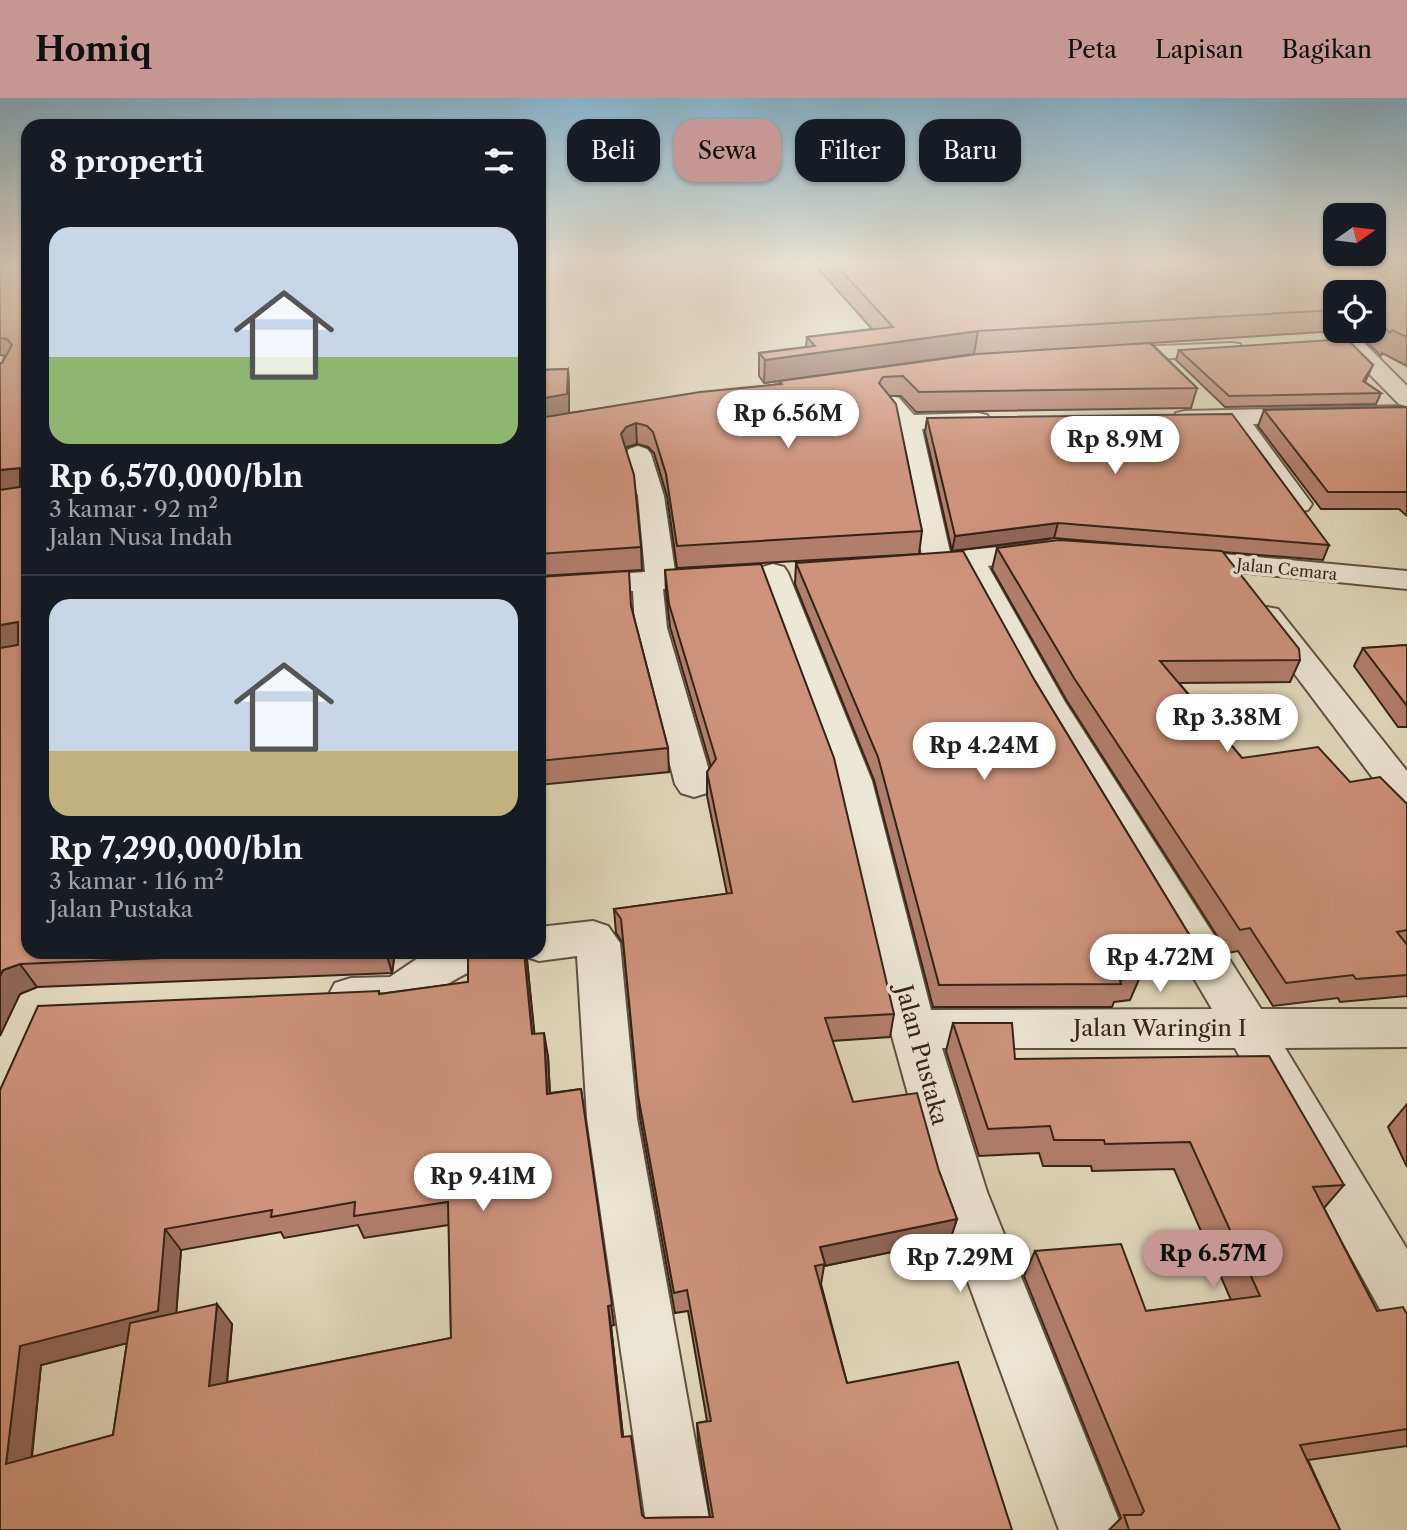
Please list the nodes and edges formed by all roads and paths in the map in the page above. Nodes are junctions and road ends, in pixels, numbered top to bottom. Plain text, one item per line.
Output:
1 (1356, 343) edge
2 (1257, 347) edge
3 (1153, 354) junction
4 (1091, 355) edge
5 (1171, 373) edge
6 (876, 387) edge
7 (1370, 388) edge
8 (1190, 391) edge
9 (1401, 392) edge
10 (992, 408) edge
11 (1407, 413) edge
12 (1164, 418) edge
13 (1228, 419) junction
14 (908, 422) junction
15 (638, 454) dead end
16 (1080, 552) edge
17 (1158, 557) edge
18 (954, 562) junction
19 (1224, 562) junction
20 (883, 567) edge
21 (1352, 576) junction
22 (654, 580) junction
23 (1407, 580) edge
24 (546, 588) edge
25 (694, 784) dead end
26 (1407, 797) edge
27 (546, 943) edge
28 (450, 959) edge
29 (432, 962) edge
30 (313, 998) edge
31 (1248, 1028) junction
32 (1407, 1028) edge
33 (913, 1029) junction
34 (1407, 1302) edge
35 (679, 1530) edge
36 (1091, 1530) edge

1 - 9 street
2 - 3 street
3 - 4 street
3 - 5 street
6 - 14 street
7 - 9 street
8 - 13 street
10 - 14 street
11 - 13 street
12 - 13 street
13 - 21 street
14 - 18 street
15 - 22 street
16 - 18 street
17 - 19 street, Jalan Cemara
18 - 20 street
18 - 31 street
19 - 21 street, Jalan Cemara
19 - 26 street
21 - 23 street, Jalan Cemara
22 - 24 street
22 - 25 street
22 - 33 street, Jalan Pustaka
27 - 35 street
28 - 29 street
29 - 30 street
31 - 32 street, Jalan Waringin I
31 - 33 street, Jalan Waringin I
31 - 34 street
33 - 36 street, Jalan Pustaka

